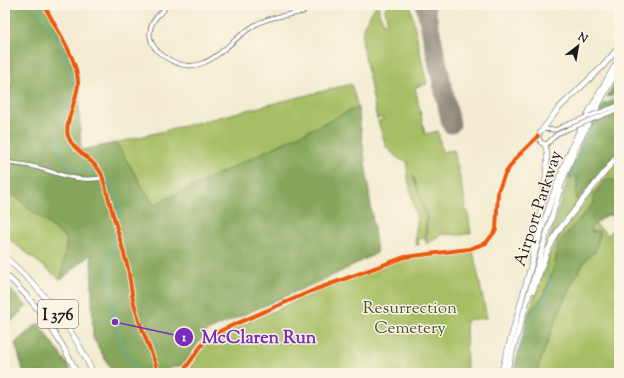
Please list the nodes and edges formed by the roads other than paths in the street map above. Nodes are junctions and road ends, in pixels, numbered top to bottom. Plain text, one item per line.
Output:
1 (44, 5) edge
2 (160, 5) edge
3 (303, 12) dead end
4 (619, 47) edge
5 (619, 59) edge
6 (619, 66) edge
7 (619, 106) edge
8 (619, 109) edge
9 (567, 127) junction
10 (542, 130) junction
11 (538, 136) junction
12 (543, 143) junction
13 (530, 146) junction
14 (619, 154) edge
15 (5, 162) edge
16 (103, 178) junction
17 (5, 257) edge
18 (5, 274) edge
19 (517, 333) junction
20 (77, 373) edge
21 (92, 373) edge
22 (159, 373) edge
23 (182, 373) edge
24 (501, 373) edge
25 (506, 373) edge

1 - 16 street
2 - 3 street
4 - 10 highway
5 - 24 highway, Airport Parkway
6 - 19 highway, Airport Parkway
7 - 9 street, bridge
8 - 9 street, bridge
9 - 10 street
9 - 12 street
10 - 11 street
11 - 12 street
11 - 13 street
12 - 13 street
12 - 24 highway
13 - 23 street
14 - 19 highway
15 - 16 street
16 - 22 street
17 - 21 highway, I 376
18 - 20 highway, I 376
19 - 25 highway, Airport Parkway

